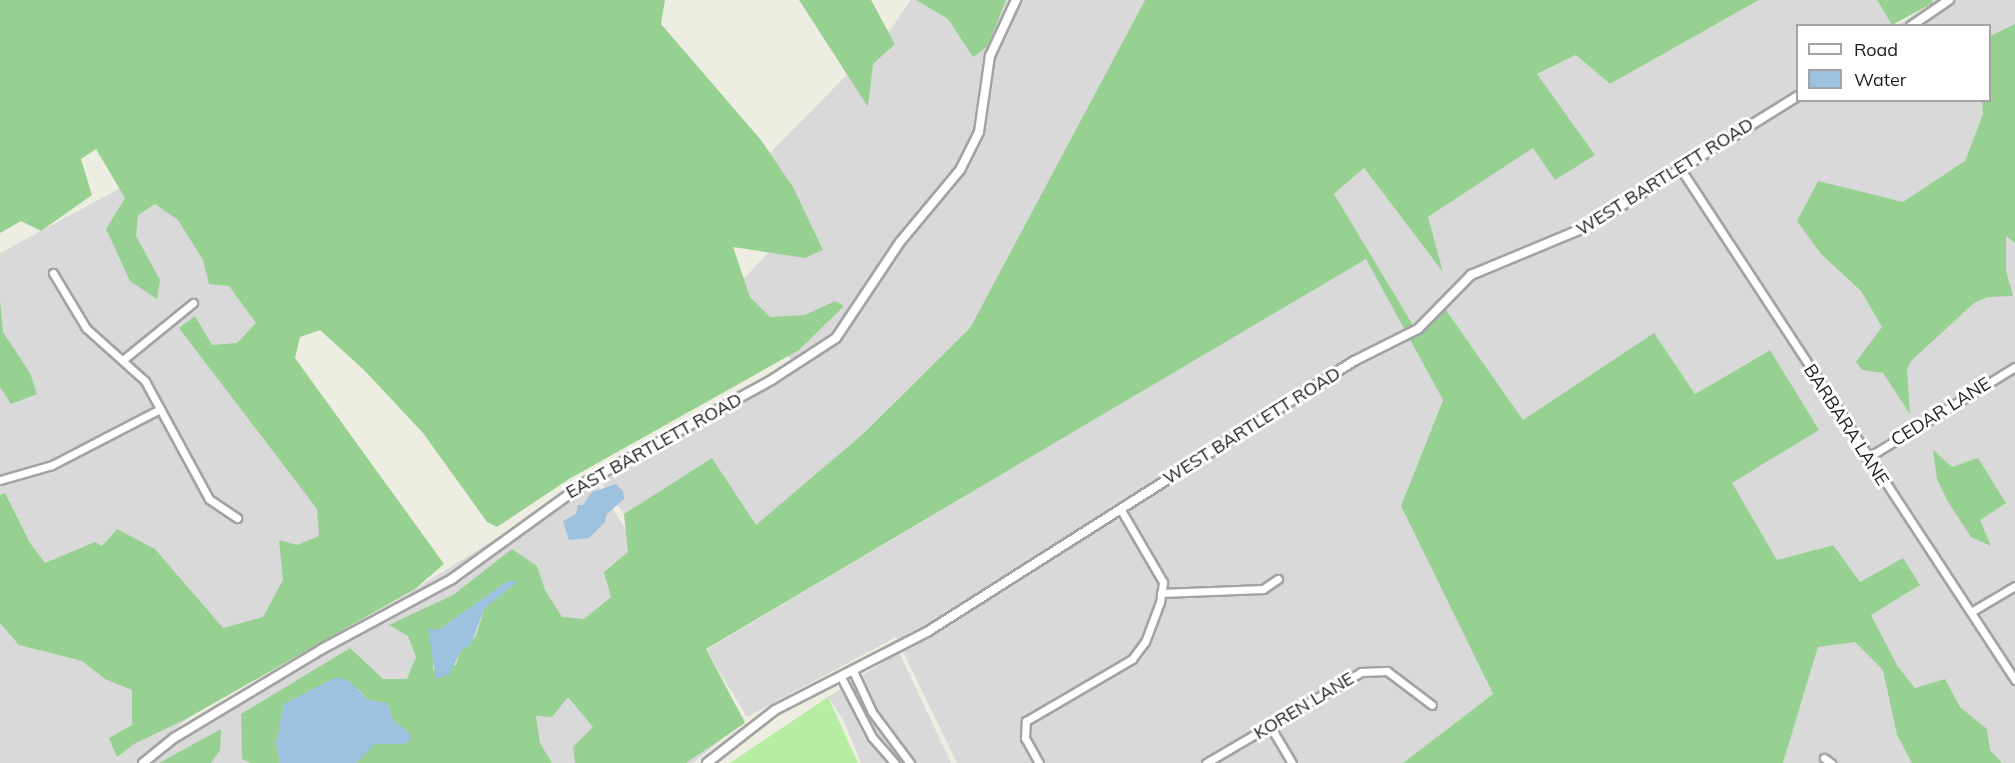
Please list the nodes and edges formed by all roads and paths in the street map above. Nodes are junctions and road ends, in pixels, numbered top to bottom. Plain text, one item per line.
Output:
1 (1016, 0) edge
2 (1949, 0) edge
3 (1914, 24) edge
4 (1796, 97) edge
5 (1680, 168) junction
6 (53, 273) dead end
7 (193, 303) dead end
8 (124, 359) junction
9 (2015, 367) edge
10 (160, 409) junction
11 (1867, 458) junction
12 (0, 480) edge
13 (1121, 510) junction
14 (237, 518) dead end
15 (1278, 579) dead end
16 (2015, 586) edge
17 (1161, 593) junction
18 (1971, 612) junction
19 (853, 670) junction
20 (841, 677) junction
21 (2015, 680) edge
22 (1432, 705) dead end
23 (872, 712) junction
24 (860, 717) junction
25 (1270, 726) junction
26 (143, 763) edge
27 (707, 763) edge
28 (895, 763) edge
29 (910, 763) edge
30 (1039, 763) edge
31 (1206, 763) edge
32 (1292, 763) edge

1 - 26 street, EAST BARTLETT ROAD
2 - 3 street
4 - 5 street, WEST BARTLETT ROAD
5 - 11 street, BARBARA LANE
5 - 13 street, WEST BARTLETT ROAD
6 - 8 street
7 - 8 street
8 - 10 street
9 - 11 street, CEDAR LANE
10 - 12 street
10 - 14 street
11 - 18 street, BARBARA LANE
13 - 17 street
13 - 19 street, WEST BARTLETT ROAD
15 - 17 street
16 - 18 street
17 - 30 street
18 - 21 street, BARBARA LANE
19 - 20 street, WEST BARTLETT ROAD
19 - 23 street
20 - 24 street
20 - 27 street, WEST BARTLETT ROAD
22 - 25 street, KOREN LANE
23 - 24 street
23 - 29 street
24 - 28 street
25 - 31 street, KOREN LANE
25 - 32 street

